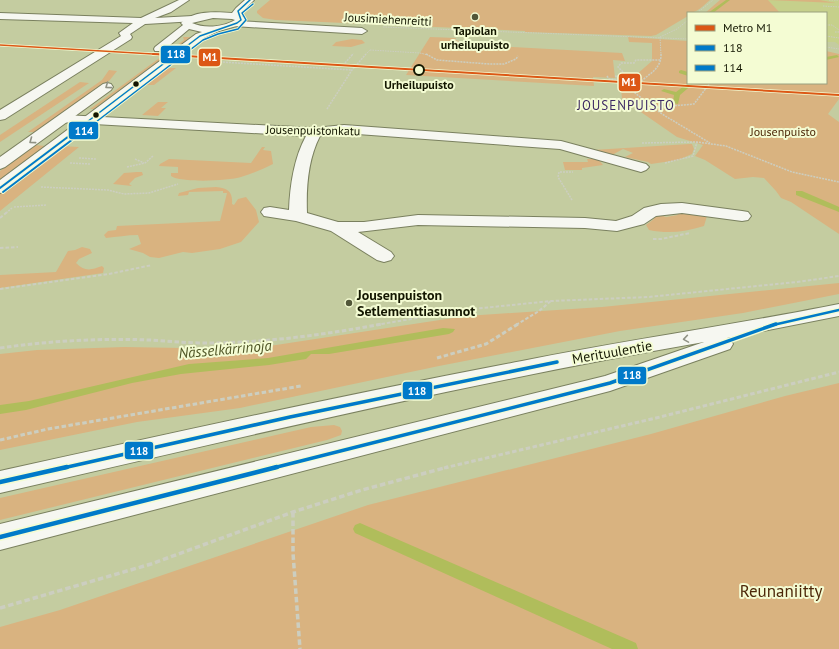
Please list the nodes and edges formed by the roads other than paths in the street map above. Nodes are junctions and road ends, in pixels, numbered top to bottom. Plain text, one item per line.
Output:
1 (185, 0) edge
2 (250, 0) edge
3 (222, 6) dead end
4 (0, 16) edge
5 (207, 16) junction
6 (143, 21) junction
7 (237, 21) junction
8 (189, 23) junction
9 (218, 28) junction
10 (362, 31) dead end
11 (138, 64) dead end
12 (113, 82) dead end
13 (0, 116) edge
14 (260, 116) dead end
15 (64, 119) junction
16 (88, 120) junction
17 (250, 129) junction
18 (316, 132) junction
19 (0, 164) edge
20 (640, 167) dead end
21 (0, 188) edge
22 (270, 212) dead end
23 (298, 216) junction
24 (742, 216) dead end
25 (337, 227) junction
26 (384, 256) dead end
27 (839, 310) edge
28 (779, 323) junction
29 (0, 482) edge
30 (0, 537) edge

1 - 6 main road
2 - 7 main road
3 - 5 main road
4 - 6 main road
5 - 7 main road
5 - 8 main road
6 - 8 main road
6 - 13 main road
7 - 9 main road
7 - 10 main road
8 - 9 main road
8 - 11 main road
9 - 16 main road
12 -> 15 main road
14 - 17 main road
15 - 16 main road, Jousenpuistonkatu
15 -> 19 main road
16 - 17 main road, Jousenpuistonkatu
16 - 21 main road
17 - 18 main road, Jousenpuistonkatu
18 - 20 main road, Jousenpuistonkatu
18 - 23 main road
22 - 23 main road
23 - 25 main road
24 - 25 main road
25 - 26 main road
27 - 28 main road, Merituulentie
28 -> 29 main road, Merituulentie
28 - 30 main road, Merituulentie

